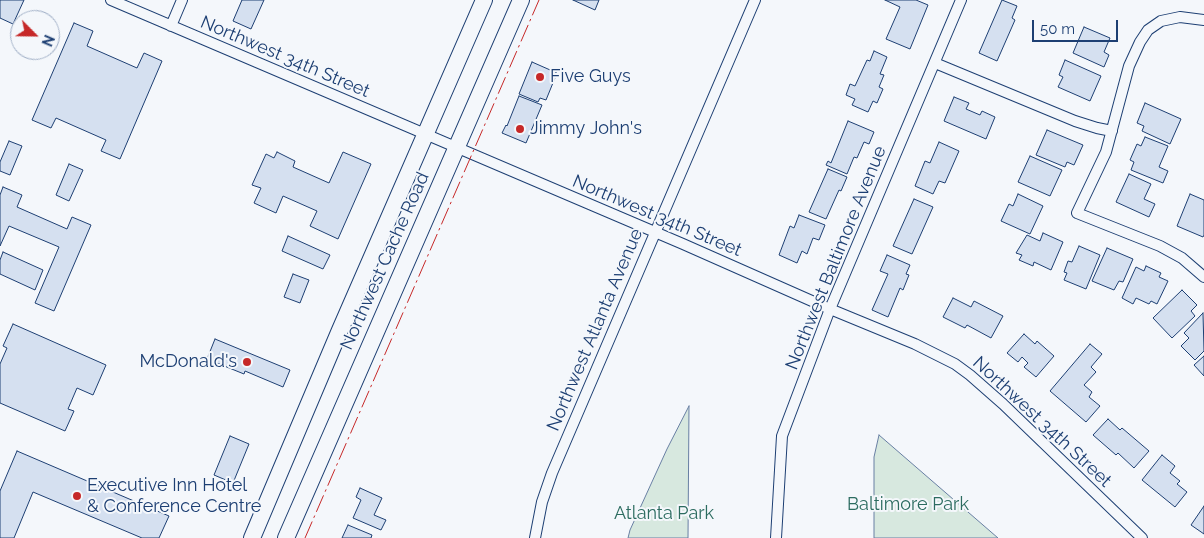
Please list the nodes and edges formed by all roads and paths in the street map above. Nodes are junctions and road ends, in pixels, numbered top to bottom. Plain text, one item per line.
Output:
1 (111, 0) edge
2 (182, 0) edge
3 (484, 0) edge
4 (521, 0) edge
5 (755, 0) edge
6 (961, 0) edge
7 (1204, 20) edge
8 (170, 26) junction
9 (935, 63) junction
10 (1112, 131) junction
11 (426, 134) junction
12 (457, 147) junction
13 (655, 233) junction
14 (1204, 277) edge
15 (830, 309) junction
16 (252, 538) edge
17 (286, 538) edge
18 (535, 538) edge
19 (776, 538) edge
20 (1142, 538) edge

1 - 8 street, Northwest 34th Street
2 - 8 street
3 - 11 main road, Northwest Cache Road
4 - 12 main road, Northwest Cache Road
5 - 13 street, Northwest Atlanta Avenue
6 - 9 street, Northwest Baltimore Avenue
7 - 10 street
8 - 11 street, Northwest 34th Street
9 - 10 street
9 - 15 street, Northwest Baltimore Avenue
10 - 14 street
11 - 12 street, Northwest 34th Street
11 - 16 main road, Northwest Cache Road
12 - 13 street, Northwest 34th Street
12 - 17 main road, Northwest Cache Road
13 - 15 street, Northwest 34th Street
13 - 18 street, Northwest Atlanta Avenue
15 - 19 street, Northwest Baltimore Avenue
15 - 20 street, Northwest 34th Street

